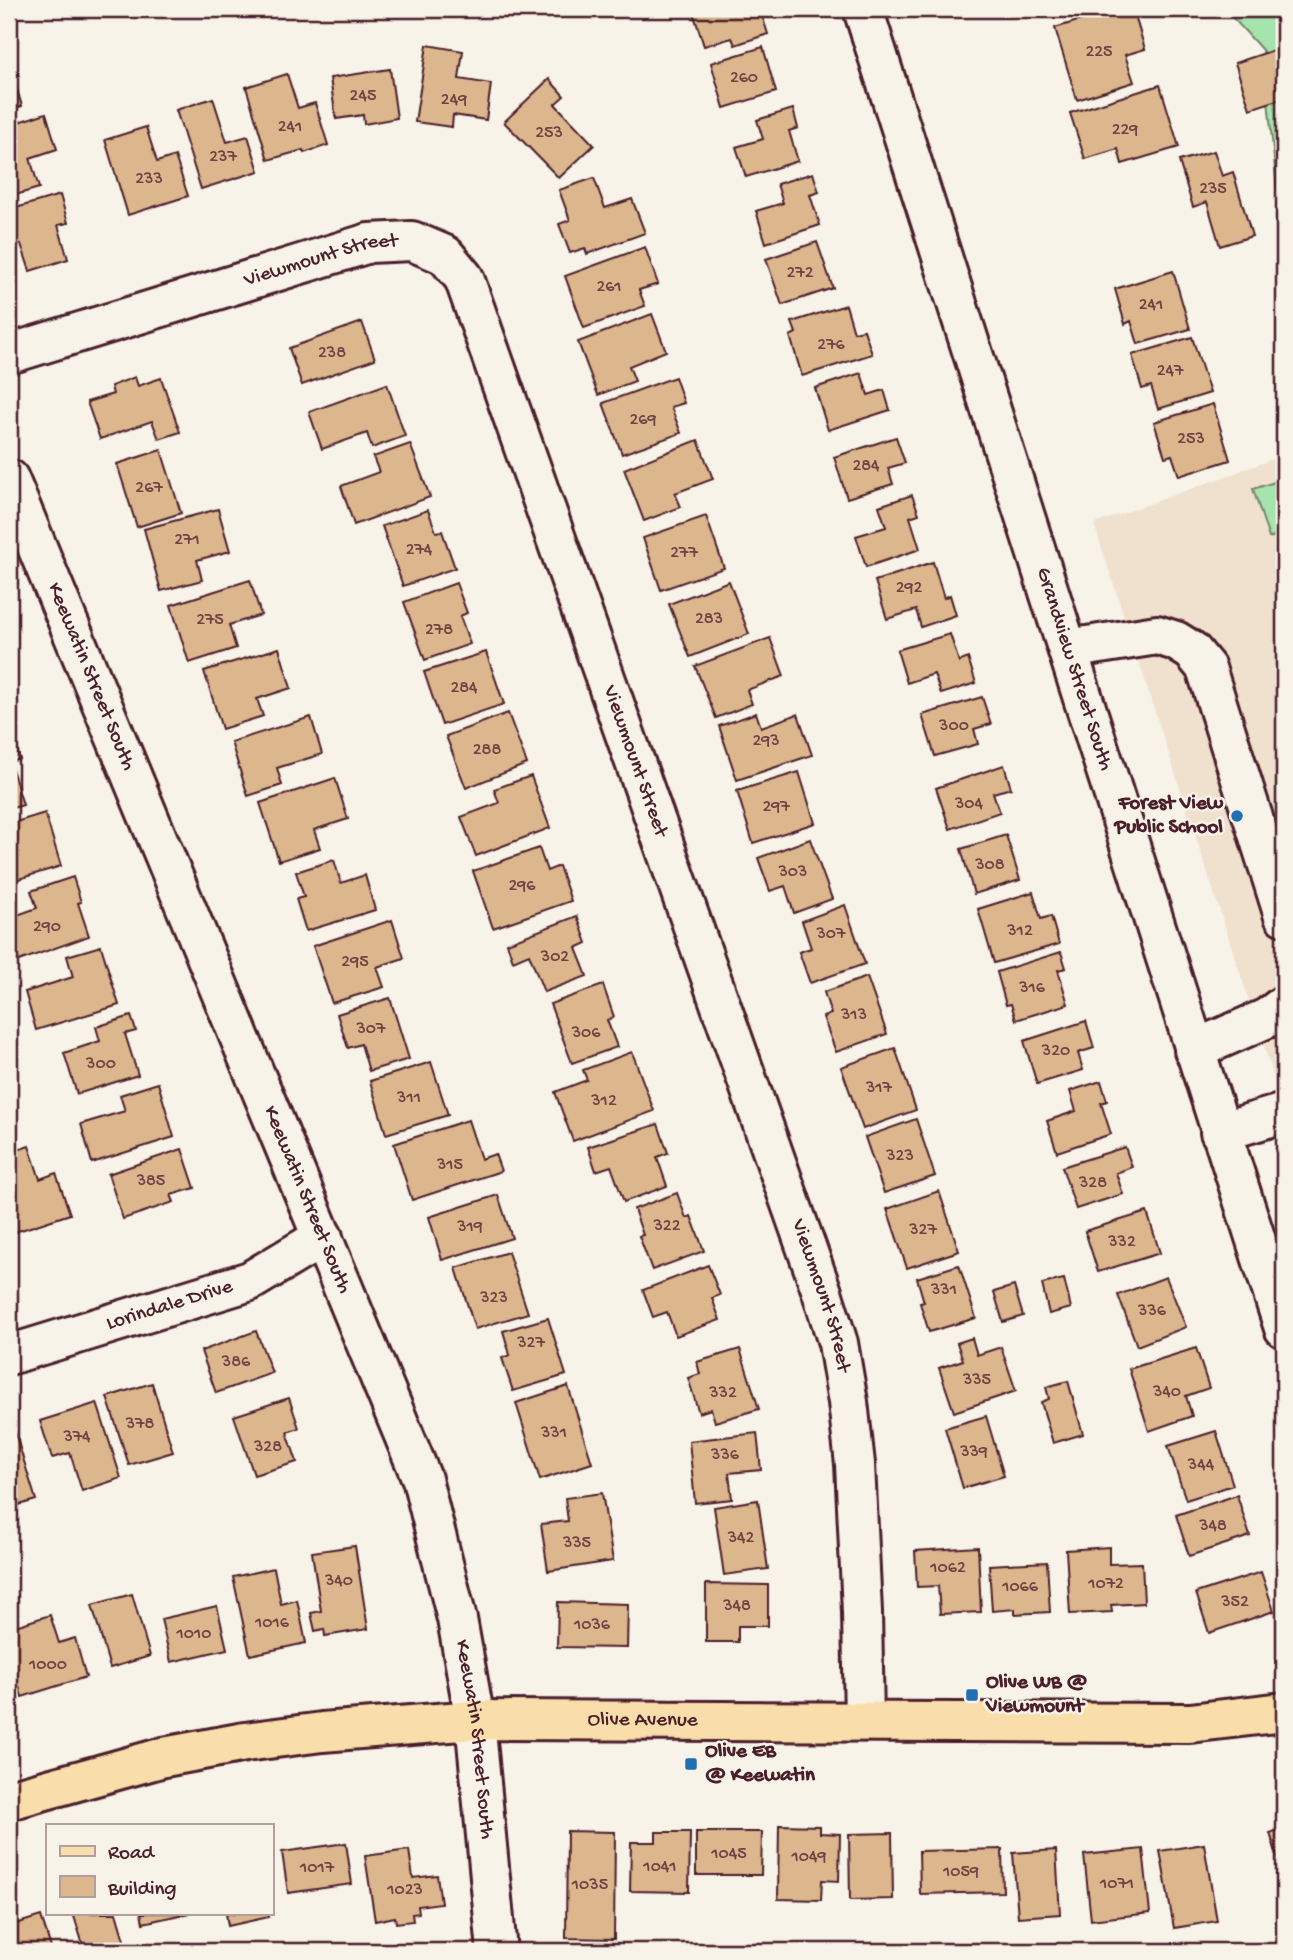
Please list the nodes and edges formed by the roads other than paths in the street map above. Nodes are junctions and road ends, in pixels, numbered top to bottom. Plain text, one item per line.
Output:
1 (863, 9) edge
2 (9, 354) edge
3 (9, 478) edge
4 (1068, 649) junction
5 (1284, 916) edge
6 (1284, 1005) edge
7 (1194, 1050) junction
8 (1284, 1113) edge
9 (1220, 1132) junction
10 (323, 1237) junction
11 (1284, 1328) edge
12 (9, 1355) edge
13 (1284, 1712) edge
14 (475, 1720) junction
15 (864, 1721) junction
16 (9, 1800) edge
17 (498, 1951) edge

1 - 4 street, Grandview Street South
2 - 15 street, Viewmount Street
3 - 10 street, Keewatin Street South
4 - 5 street
4 - 7 street, Grandview Street South
6 - 7 street
7 - 9 street, Grandview Street South
8 - 9 street
9 - 11 street, Grandview Street South
10 - 12 street, Lorindale Drive
10 - 14 street, Keewatin Street South
13 - 15 main road, Olive Avenue
14 - 15 main road, Olive Avenue
14 - 16 main road, Olive Avenue
14 - 17 street, Keewatin Street South

